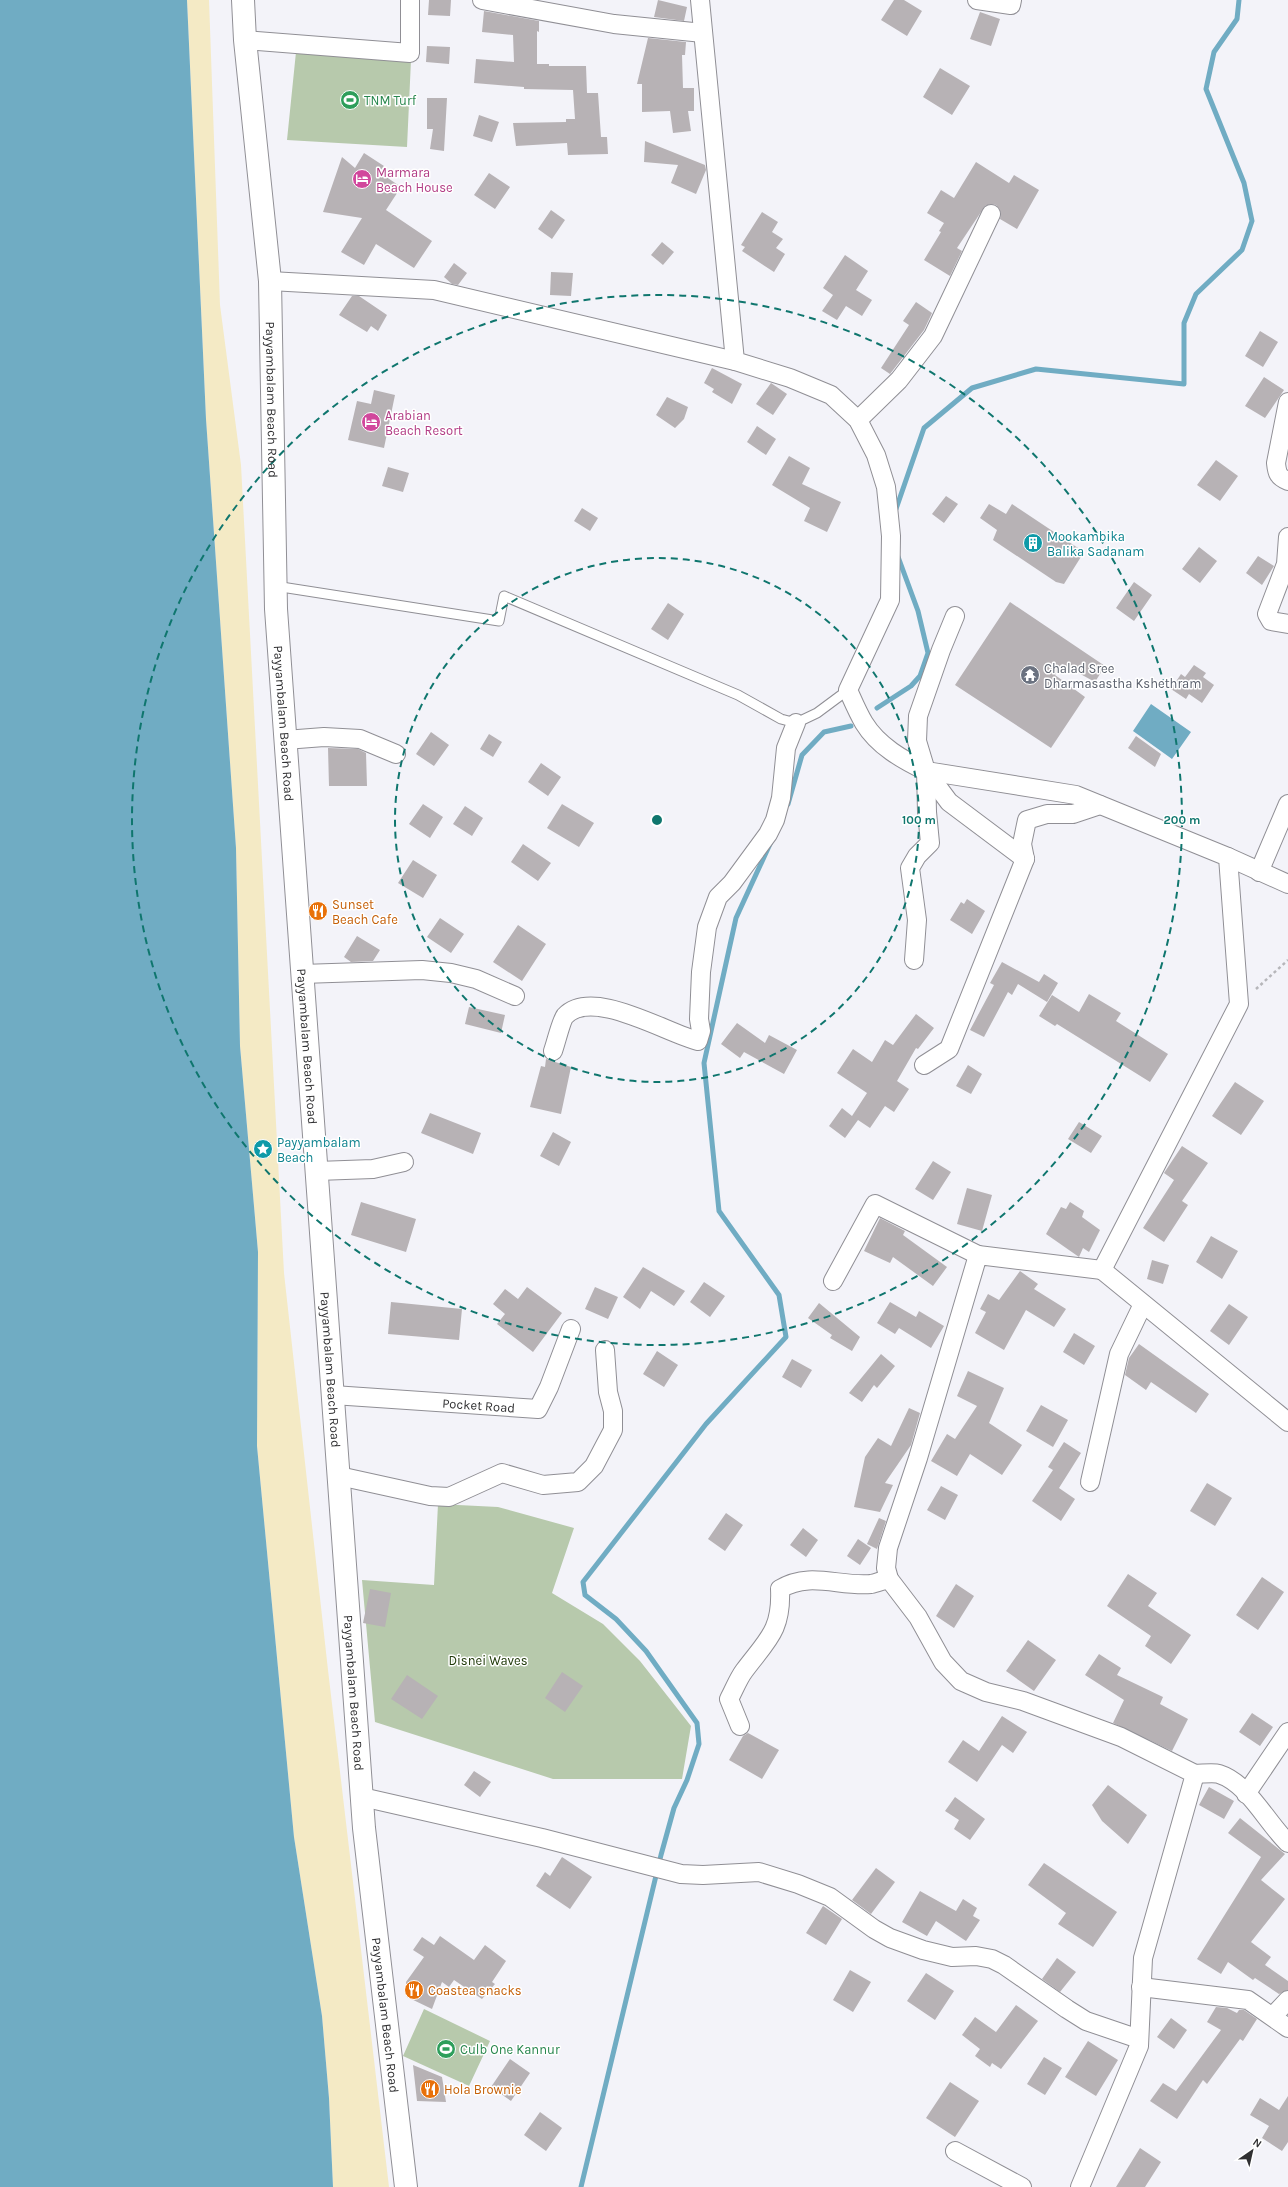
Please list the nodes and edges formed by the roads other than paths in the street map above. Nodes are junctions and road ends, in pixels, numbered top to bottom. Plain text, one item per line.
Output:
1 (242, 0) edge
2 (410, 0) edge
3 (482, 0) edge
4 (700, 0) edge
5 (978, 0) edge
6 (1012, 0) edge
7 (703, 33) junction
8 (245, 40) junction
9 (991, 214) dead end
10 (270, 281) junction
11 (735, 361) junction
12 (1288, 402) edge
13 (858, 420) junction
14 (1288, 481) edge
15 (1288, 536) edge
16 (274, 586) junction
17 (956, 616) dead end
18 (1288, 624) edge
19 (848, 690) junction
20 (796, 723) junction
21 (286, 740) junction
22 (396, 754) dead end
23 (926, 771) junction
24 (1288, 804) edge
25 (1100, 805) junction
26 (1228, 857) junction
27 (1025, 859) junction
28 (1259, 872) junction
29 (1288, 884) edge
30 (914, 960) dead end
31 (302, 974) junction
32 (515, 996) dead end
33 (553, 1051) dead end
34 (924, 1065) dead end
35 (404, 1162) dead end
36 (317, 1171) junction
37 (978, 1255) junction
38 (1102, 1270) junction
39 (833, 1281) dead end
40 (1143, 1304) junction
41 (571, 1329) dead end
42 (605, 1350) dead end
43 (333, 1395) junction
44 (1288, 1422) edge
45 (339, 1476) junction
46 (1090, 1482) dead end
47 (889, 1579) junction
48 (740, 1726) dead end
49 (1288, 1732) edge
50 (1195, 1774) junction
51 (1246, 1794) junction
52 (362, 1797) junction
53 (1288, 1843) edge
54 (1142, 1987) junction
55 (1288, 2000) edge
56 (1273, 2016) junction
57 (1288, 2028) edge
58 (1139, 2039) junction
59 (955, 2152) dead end
60 (406, 2187) edge
61 (1022, 2187) edge
62 (1080, 2187) edge

1 - 8 main road, Payyambalam Beach Road
2 - 8 street
3 - 7 street
4 - 7 street
5 - 6 street
7 - 11 street
8 - 10 main road, Payyambalam Beach Road
9 - 13 street
10 - 11 street
10 - 16 main road, Payyambalam Beach Road
11 - 13 street
12 - 14 street
13 - 19 street
15 - 18 street
16 - 20 lane
16 - 21 main road, Payyambalam Beach Road
17 - 23 street
19 - 20 lane
19 - 23 street
20 - 33 street
21 - 22 street
21 - 31 main road, Payyambalam Beach Road
23 - 25 street
23 - 27 street
23 - 30 street
24 - 28 street
25 - 26 street
25 - 27 street
26 - 28 street
26 - 38 street
27 - 34 street
28 - 29 street
31 - 32 street
31 - 36 main road, Payyambalam Beach Road
35 - 36 street
36 - 43 main road, Payyambalam Beach Road
37 - 38 street
37 - 39 street
37 - 47 street
38 - 40 street
40 - 44 street
40 - 46 street
41 - 43 street, Pocket Road
42 - 45 street
43 - 45 main road, Payyambalam Beach Road
45 - 52 main road, Payyambalam Beach Road
47 - 48 street
47 - 50 street
49 - 51 street
50 - 51 street
50 - 54 street
51 - 53 street
52 - 58 street
52 - 60 main road, Payyambalam Beach Road
54 - 56 street
54 - 58 street
55 - 56 street
56 - 57 street
58 - 62 street
59 - 61 street

